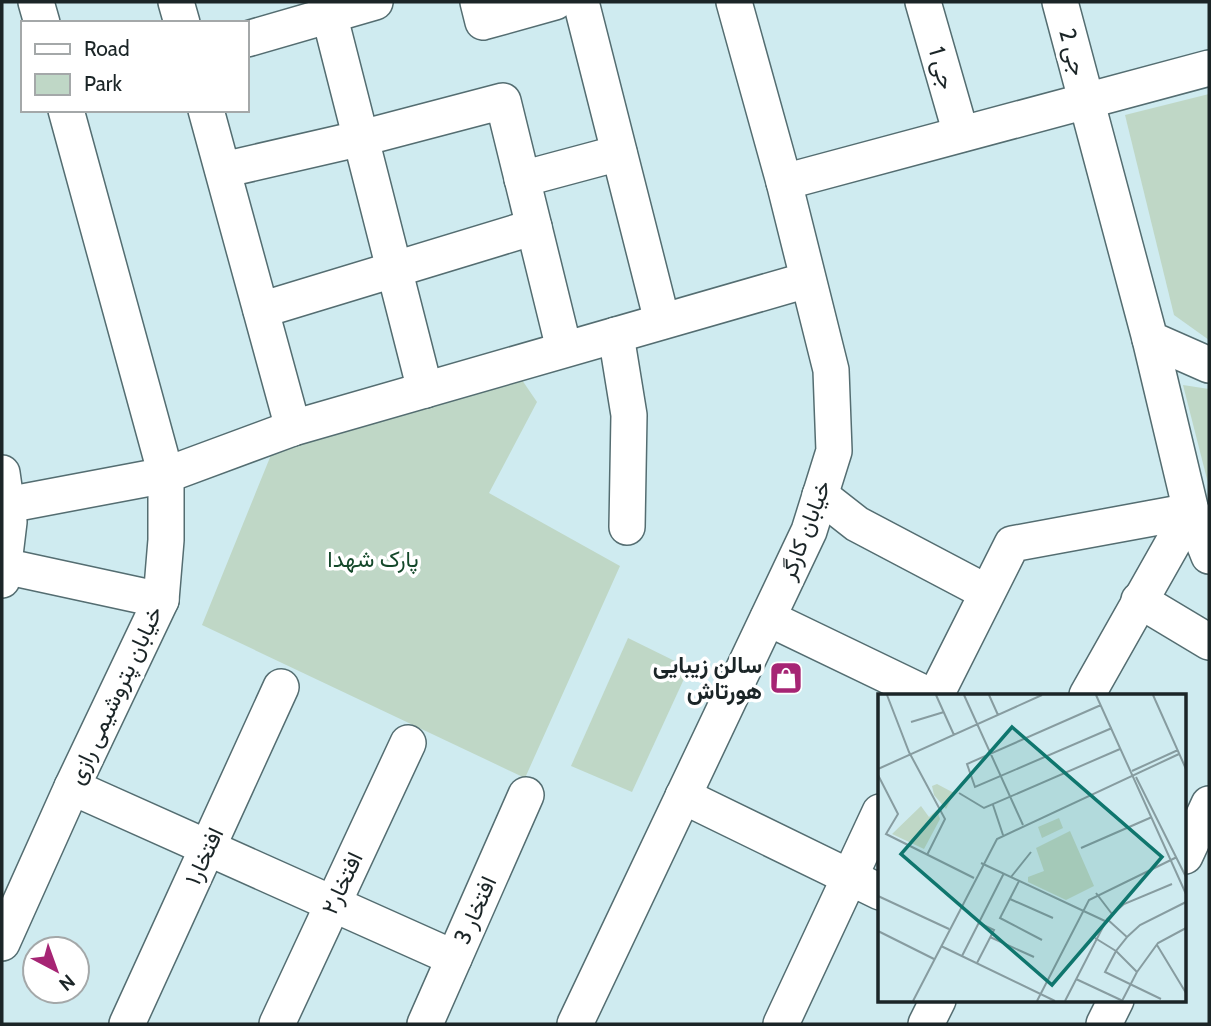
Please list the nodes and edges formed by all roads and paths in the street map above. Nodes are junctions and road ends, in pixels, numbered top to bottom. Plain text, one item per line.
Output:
1 (36, 2) edge
2 (176, 2) edge
3 (375, 2) edge
4 (478, 2) edge
5 (555, 2) edge
6 (581, 2) edge
7 (734, 2) edge
8 (923, 2) edge
9 (1060, 2) edge
10 (328, 8) edge
11 (41, 21) edge
12 (181, 21) edge
13 (248, 39) edge
14 (1209, 68) edge
15 (1087, 102) junction
16 (67, 112) edge
17 (207, 112) edge
18 (961, 134) junction
19 (362, 138) junction
20 (619, 153) junction
21 (223, 170) junction
22 (522, 179) junction
23 (784, 182) junction
24 (534, 227) junction
25 (394, 269) junction
26 (807, 280) junction
27 (261, 310) junction
28 (662, 321) junction
29 (616, 335) junction
30 (1150, 339) junction
31 (564, 349) junction
32 (1209, 365) edge
33 (425, 390) junction
34 (293, 428) junction
35 (166, 475) junction
36 (820, 495) junction
37 (5, 505) edge
38 (1191, 511) junction
39 (627, 527) dead end
40 (1209, 556) edge
41 (3, 573) edge
42 (986, 592) junction
43 (161, 600) junction
44 (1139, 600) junction
45 (768, 618) junction
46 (1209, 642) edge
47 (281, 687) dead end
48 (926, 694) edge
49 (936, 694) edge
50 (1088, 694) edge
51 (408, 743) dead end
52 (72, 787) junction
53 (526, 795) dead end
54 (683, 796) junction
55 (878, 822) edge
56 (208, 847) junction
57 (865, 884) edge
58 (333, 903) junction
59 (2, 943) edge
60 (454, 958) junction
61 (937, 1002) edge
62 (1115, 1002) edge
63 (587, 1020) edge
64 (127, 1024) edge
65 (277, 1024) edge
66 (425, 1024) edge
67 (781, 1024) edge
68 (926, 1024) edge
69 (1104, 1024) edge

1 - 11 street
2 - 12 street
3 - 10 street
4 - 5 street
6 - 20 street
7 - 23 street, خیابان کارگر
8 - 18 street, جی 1
9 - 15 street, جی 2
10 - 13 street
10 - 19 street
14 - 15 street
15 - 18 street
15 - 30 street, جی 2
16 - 35 street, خیابان پتروشیمی رازی
17 - 21 street
18 - 23 street
19 - 21 street
19 - 22 street
19 - 25 street
20 - 22 street
20 - 28 street
21 - 27 street
22 - 24 street
23 - 26 street, خیابان کارگر
24 - 25 street
24 - 31 street
25 - 27 street
25 - 33 street
26 - 28 street
26 - 36 street, خیابان کارگر
27 - 34 street
28 - 29 street
29 - 31 street
29 - 39 street
30 - 32 street
30 - 38 street, جی 2
31 - 33 street
33 - 34 street
34 - 35 street
35 - 37 street
35 - 43 street, خیابان پتروشیمی رازی
36 - 42 street
36 - 45 street, خیابان کارگر
37 - 41 street
38 - 40 street, جی 2
38 - 42 street
38 - 44 street
41 - 43 street
42 - 49 street
43 - 52 street, خیابان پتروشیمی رازی
44 - 46 street
44 - 50 street
45 - 48 street
45 - 54 street, خیابان کارگر
47 - 56 street, افتخار۱
51 - 58 street, افتخار۲
52 - 56 street
52 - 59 street, خیابان پتروشیمی رازی
53 - 60 street, افتخار 3
54 - 57 street
54 - 63 street, خیابان کارگر
55 - 57 street
56 - 58 street
56 - 64 street, افتخار۱
57 - 67 street
58 - 60 street
58 - 65 street, افتخار۲
60 - 66 street, افتخار 3
61 - 68 street
62 - 69 street

